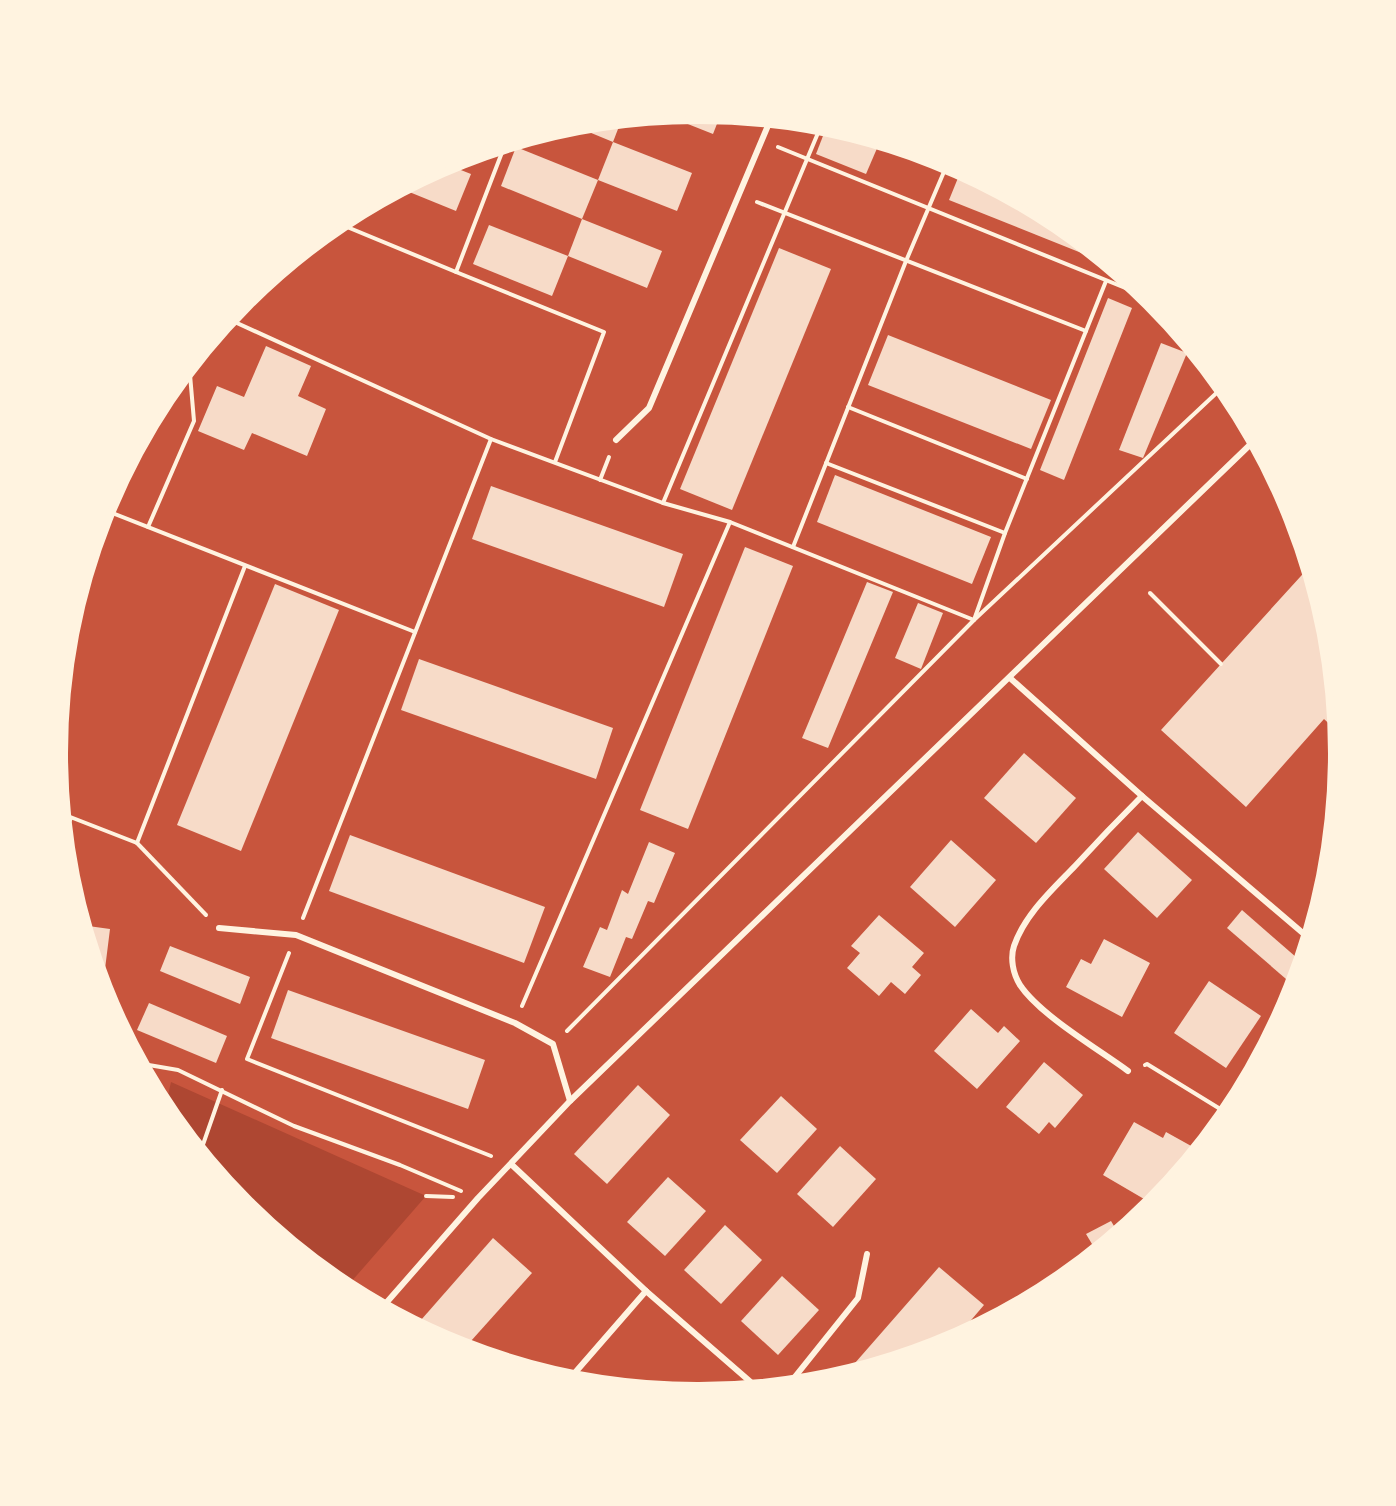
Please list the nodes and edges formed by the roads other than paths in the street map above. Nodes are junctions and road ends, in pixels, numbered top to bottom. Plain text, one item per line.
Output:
1 (769, 124) edge
2 (616, 440) dead end
3 (1251, 444) edge
4 (1010, 678) junction
5 (1142, 796) junction
6 (219, 928) road end
7 (1305, 935) edge
8 (1128, 1071) road end
9 (570, 1101) junction
10 (511, 1164) junction
11 (867, 1254) dead end
12 (646, 1291) junction
13 (385, 1304) edge
14 (574, 1374) edge
15 (793, 1379) edge
16 (753, 1384) edge

1 - 2 street
3 - 4 street
4 - 5 street
4 - 9 street
5 - 7 street
5 - 8 street
6 - 9 street
9 - 10 street
10 - 12 street
10 - 13 street
11 - 15 street
12 - 14 street
12 - 16 street

